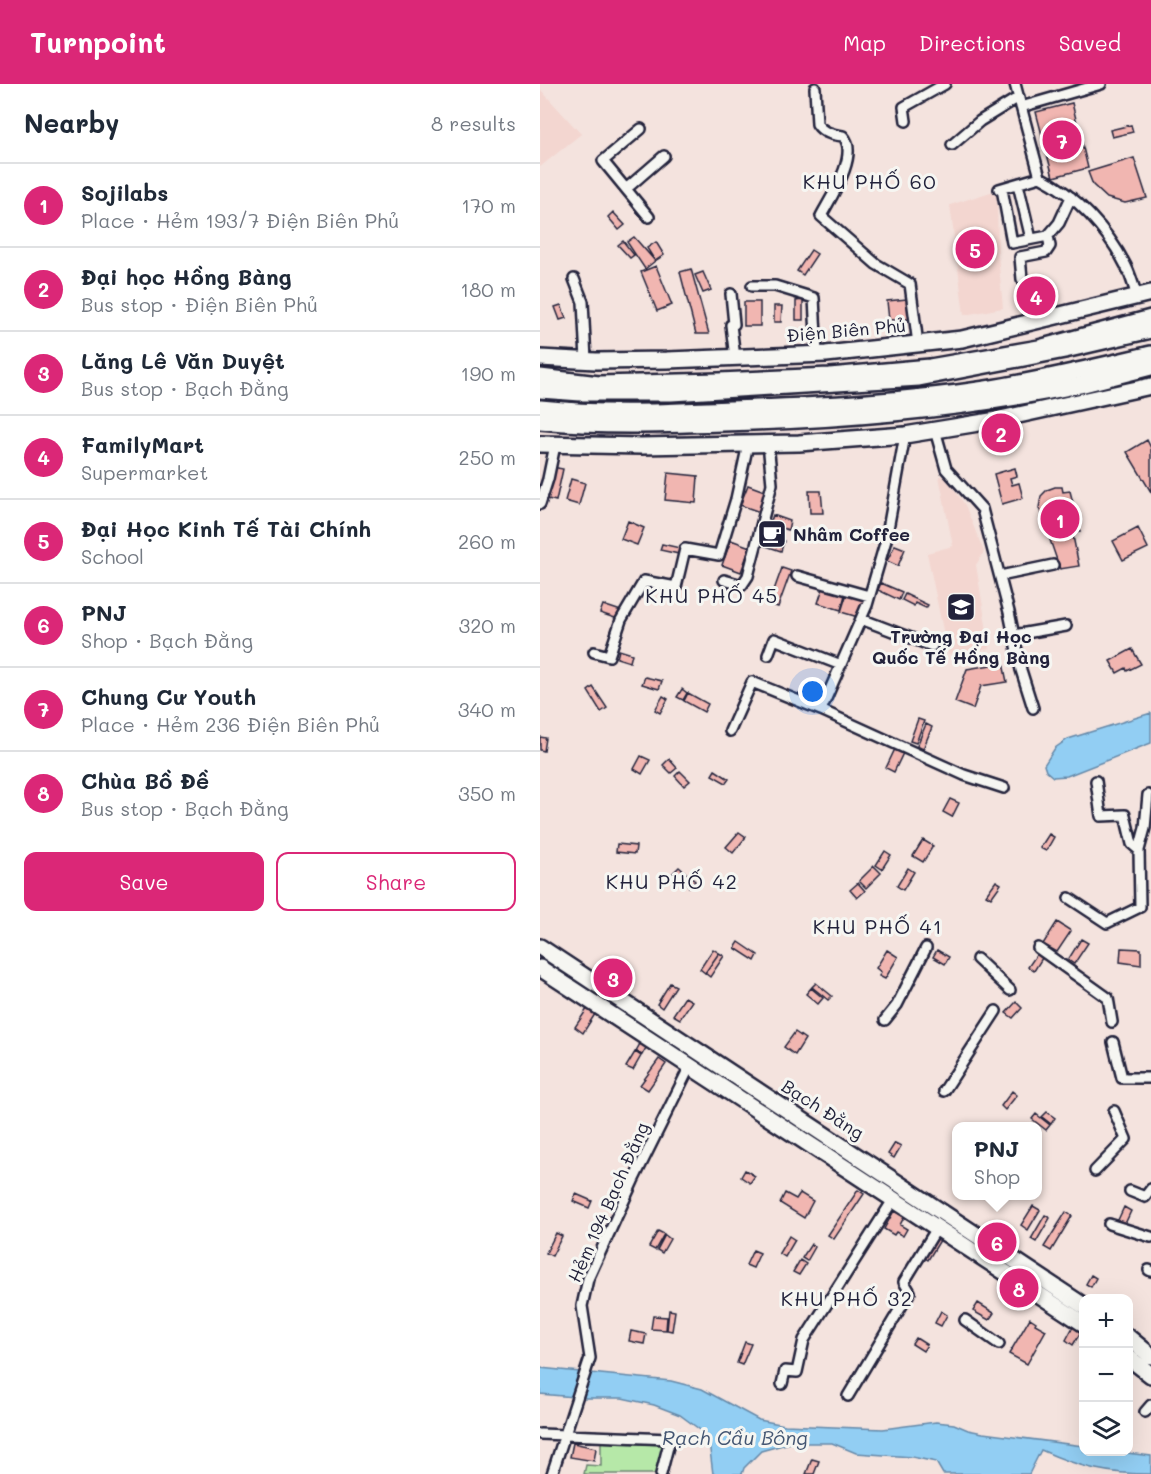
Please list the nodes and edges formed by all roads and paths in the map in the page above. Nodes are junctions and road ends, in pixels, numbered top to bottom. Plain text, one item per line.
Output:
1 (945, 84) edge
2 (1015, 84) edge
3 (1101, 84) edge
4 (815, 88) dead end
5 (1019, 97) junction
6 (1021, 107) junction
7 (906, 121) dead end
8 (641, 129) dead end
9 (952, 145) dead end
10 (664, 156) dead end
11 (1040, 177) junction
12 (1018, 184) junction
13 (626, 189) junction
14 (1071, 197) junction
15 (649, 217) dead end
16 (1048, 236) junction
17 (1031, 239) junction
18 (574, 279) dead end
19 (1022, 279) dead end
20 (752, 286) dead end
21 (731, 294) dead end
22 (1144, 295) edge
23 (1151, 318) edge
24 (1151, 330) edge
25 (918, 344) junction
26 (1151, 354) edge
27 (817, 355) junction
28 (540, 357) edge
29 (735, 358) junction
30 (586, 360) junction
31 (1151, 367) edge
32 (540, 377) edge
33 (1151, 386) edge
34 (540, 390) edge
35 (540, 408) edge
36 (540, 421) edge
37 (935, 430) junction
38 (904, 435) junction
39 (768, 443) junction
40 (548, 444) edge
41 (748, 444) junction
42 (540, 504) edge
43 (1053, 565) dead end
44 (797, 576) dead end
45 (1000, 576) junction
46 (724, 580) dead end
47 (869, 596) junction
48 (861, 619) junction
49 (1066, 626) dead end
50 (1014, 635) junction
51 (932, 646) dead end
52 (594, 652) dead end
53 (768, 655) dead end
54 (841, 665) junction
55 (1033, 708) dead end
56 (821, 710) junction
57 (730, 731) dead end
58 (1096, 782) dead end
59 (1004, 788) dead end
60 (1149, 798) edge
61 (1148, 823) edge
62 (1139, 850) junction
63 (1069, 898) dead end
64 (540, 947) edge
65 (926, 948) dead end
66 (1038, 948) dead end
67 (976, 959) dead end
68 (540, 968) edge
69 (1010, 990) dead end
70 (996, 1011) dead end
71 (885, 1020) dead end
72 (1112, 1022) dead end
73 (1113, 1042) dead end
74 (699, 1051) junction
75 (690, 1066) junction
76 (1151, 1078) edge
77 (944, 1091) dead end
78 (1114, 1111) dead end
79 (1095, 1171) dead end
80 (903, 1186) junction
81 (1151, 1189) edge
82 (1130, 1191) dead end
83 (893, 1200) junction
84 (1109, 1224) dead end
85 (937, 1228) junction
86 (1151, 1237) edge
87 (1079, 1303) edge
88 (965, 1320) dead end
89 (1079, 1321) edge
90 (1133, 1341) edge
91 (999, 1344) dead end
92 (1151, 1356) edge
93 (1133, 1361) edge
94 (1151, 1375) edge
95 (782, 1384) dead end
96 (848, 1396) dead end
97 (540, 1434) edge
98 (565, 1436) junction
99 (552, 1474) edge
100 (661, 1474) edge

1 - 7 street
2 - 5 street
3 - 6 street
4 - 25 street
5 - 6 street
5 - 9 street
6 - 11 street
8 - 13 street
10 - 13 street
11 - 12 street
11 - 14 street
12 - 17 street
12 - 17 street
13 - 15 street
14 - 16 street
14 - 22 street
16 - 17 street
16 - 19 street
18 - 30 street
20 - 27 street
21 - 29 street
22 - 25 main road, Điện Biên Phủ
23 - 32 main road
24 - 34 main road
25 - 27 main road, Điện Biên Phủ
26 - 35 main road
27 - 29 main road, Điện Biên Phủ
28 - 30 main road, Điện Biên Phủ
29 - 30 main road, Điện Biên Phủ
31 - 36 main road
33 - 37 main road
37 - 38 main road
37 - 45 street
38 - 39 main road
38 - 47 street
39 - 41 main road
39 - 46 street
40 - 41 main road
40 - 42 street
41 - 52 street
43 - 45 street
44 - 47 street
45 - 50 street
47 - 48 street
48 - 51 street
48 - 54 street
49 - 50 street
50 - 55 street
53 - 54 street
54 - 56 street
56 - 57 street
56 - 59 street
58 - 62 street
60 - 61 street
61 - 62 street
62 - 63 street
64 - 74 main road, Bạch Đằng
65 - 71 street
66 - 72 street
67 - 69 street
68 - 75 main road, Bạch Đằng
70 - 77 street
73 - 76 street
74 - 75 main road
74 - 80 main road, Bạch Đằng
75 - 83 main road, Bạch Đằng
75 - 98 street, Hẻm 194 Bạch Đằng
78 - 79 street
80 - 83 main road
80 - 87 main road, Bạch Đằng
81 - 82 street
83 - 85 main road, Bạch Đằng
83 - 95 street
84 - 86 street
85 - 89 main road, Bạch Đằng
85 - 96 street
88 - 91 street
90 - 92 main road
93 - 94 main road
97 - 98 street
98 - 99 street
98 - 100 street

